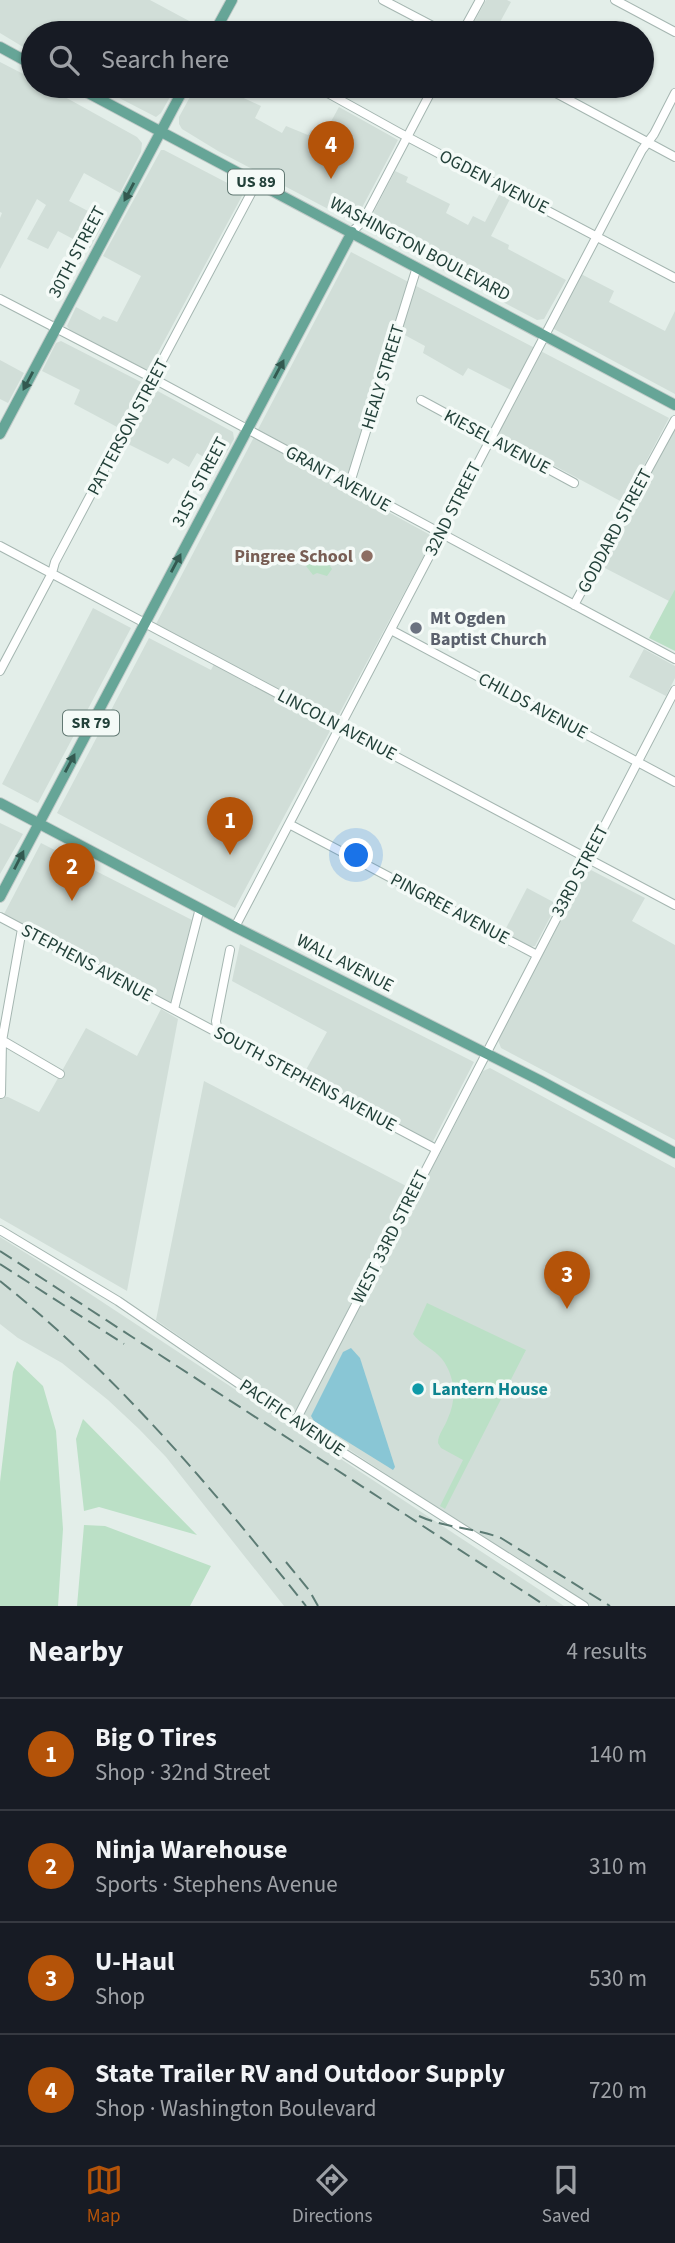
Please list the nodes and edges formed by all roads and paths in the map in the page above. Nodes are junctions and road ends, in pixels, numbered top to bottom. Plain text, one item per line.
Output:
1 (232, 0) edge
2 (383, 0) edge
3 (480, 0) edge
4 (615, 0) edge
5 (221, 21) edge
6 (423, 21) edge
7 (469, 21) edge
8 (675, 32) edge
9 (0, 47) edge
10 (21, 58) edge
11 (675, 93) edge
12 (98, 98) edge
13 (179, 98) edge
14 (337, 98) edge
15 (428, 98) edge
16 (565, 98) edge
17 (161, 131) junction
18 (407, 137) junction
19 (647, 142) junction
20 (675, 157) edge
21 (257, 182) junction
22 (352, 232) junction
23 (597, 236) junction
24 (418, 267) junction
25 (675, 278) edge
26 (0, 299) edge
27 (56, 329) junction
28 (544, 335) junction
29 (154, 379) junction
30 (421, 400) dead end
31 (675, 405) edge
32 (675, 420) edge
33 (247, 429) junction
34 (0, 433) edge
35 (490, 438) junction
36 (574, 483) dead end
37 (349, 486) junction
38 (440, 534) junction
39 (0, 546) edge
40 (52, 573) junction
41 (575, 606) junction
42 (144, 623) junction
43 (391, 631) junction
44 (675, 659) edge
45 (0, 671) edge
46 (675, 690) edge
47 (340, 727) junction
48 (637, 762) junction
49 (675, 782) edge
50 (0, 803) edge
51 (37, 823) junction
52 (289, 824) junction
53 (587, 858) junction
54 (0, 897) edge
55 (675, 905) edge
56 (200, 908) junction
57 (0, 917) edge
58 (235, 927) junction
59 (22, 929) junction
60 (230, 950) dead end
61 (537, 955) junction
62 (174, 1009) junction
63 (218, 1032) junction
64 (1, 1040) edge
65 (486, 1053) junction
66 (60, 1074) dead end
67 (1, 1094) edge
68 (436, 1149) junction
69 (675, 1153) edge
70 (0, 1230) edge
71 (295, 1422) junction
72 (584, 1606) edge

1 - 5 main road
2 - 6 street
3 - 7 street
4 - 8 street
9 - 10 main road
11 - 19 street, 32ND STREET
12 - 17 main road, WASHINGTON BOULEVARD / US 89
13 - 17 main road, 30TH STREET
14 - 18 street, OGDEN AVENUE
15 - 18 street, 31ST STREET
16 - 19 street
17 - 21 main road, WASHINGTON BOULEVARD / US 89
17 -> 27 main road, 30TH STREET
18 - 22 street, 31ST STREET
18 - 23 street, OGDEN AVENUE
19 - 20 street
19 - 23 street, 32ND STREET
21 - 22 main road, WASHINGTON BOULEVARD / US 89
21 - 29 street, PATTERSON STREET
22 - 24 main road, WASHINGTON BOULEVARD / US 89
33 -> 22 main road, 31ST STREET / SR 79
23 - 25 street, OGDEN AVENUE
23 - 28 street, 32ND STREET
24 - 28 main road, WASHINGTON BOULEVARD / US 89
24 - 37 street, HEALY STREET
26 - 27 street, GRANT AVENUE
27 - 29 street, GRANT AVENUE
27 -> 34 main road, 30TH STREET
28 - 31 main road, WASHINGTON BOULEVARD / US 89
28 - 35 street, 32ND STREET
29 - 33 street, GRANT AVENUE
29 - 40 street, PATTERSON STREET
30 - 35 street, KIESEL AVENUE
32 - 41 street, GODDARD STREET
33 - 37 street, GRANT AVENUE
42 -> 33 main road, 31ST STREET / SR 79
35 - 36 street, KIESEL AVENUE
35 - 38 street, 32ND STREET
37 - 38 street, GRANT AVENUE
38 - 41 street, GRANT AVENUE
38 - 43 street, 32ND STREET
39 - 40 street, LINCOLN AVENUE
40 - 42 street, LINCOLN AVENUE
40 - 45 street, PATTERSON STREET
41 - 44 street, GRANT AVENUE
42 - 47 street, LINCOLN AVENUE
51 -> 42 main road, 31ST STREET / SR 79
43 - 47 street, 32ND STREET
43 - 48 street, CHILDS AVENUE
46 - 48 street, 33RD STREET
47 - 52 street, 32ND STREET
47 - 53 street, LINCOLN AVENUE
48 - 49 street, CHILDS AVENUE
48 - 53 street, 33RD STREET
50 - 51 main road, WALL AVENUE
54 -> 51 main road, 31ST STREET / SR 79
51 - 56 main road, WALL AVENUE
52 - 58 street, 32ND STREET
52 - 61 street, PINGREE AVENUE
53 - 55 street, LINCOLN AVENUE
53 - 61 street, 33RD STREET
56 - 58 main road, WALL AVENUE
56 - 62 street
57 - 59 street, STEPHENS AVENUE
58 - 65 main road, WALL AVENUE
59 - 62 street, STEPHENS AVENUE
59 - 64 street
60 - 63 street
61 - 65 street, 33RD STREET
62 - 63 street, SOUTH STEPHENS AVENUE
63 - 68 street, SOUTH STEPHENS AVENUE
64 - 66 street
64 - 67 street
65 - 68 street, WEST 33RD STREET
65 - 69 main road, WALL AVENUE
68 - 71 street, WEST 33RD STREET
70 - 71 street, PACIFIC AVENUE
71 - 72 street, PACIFIC AVENUE

